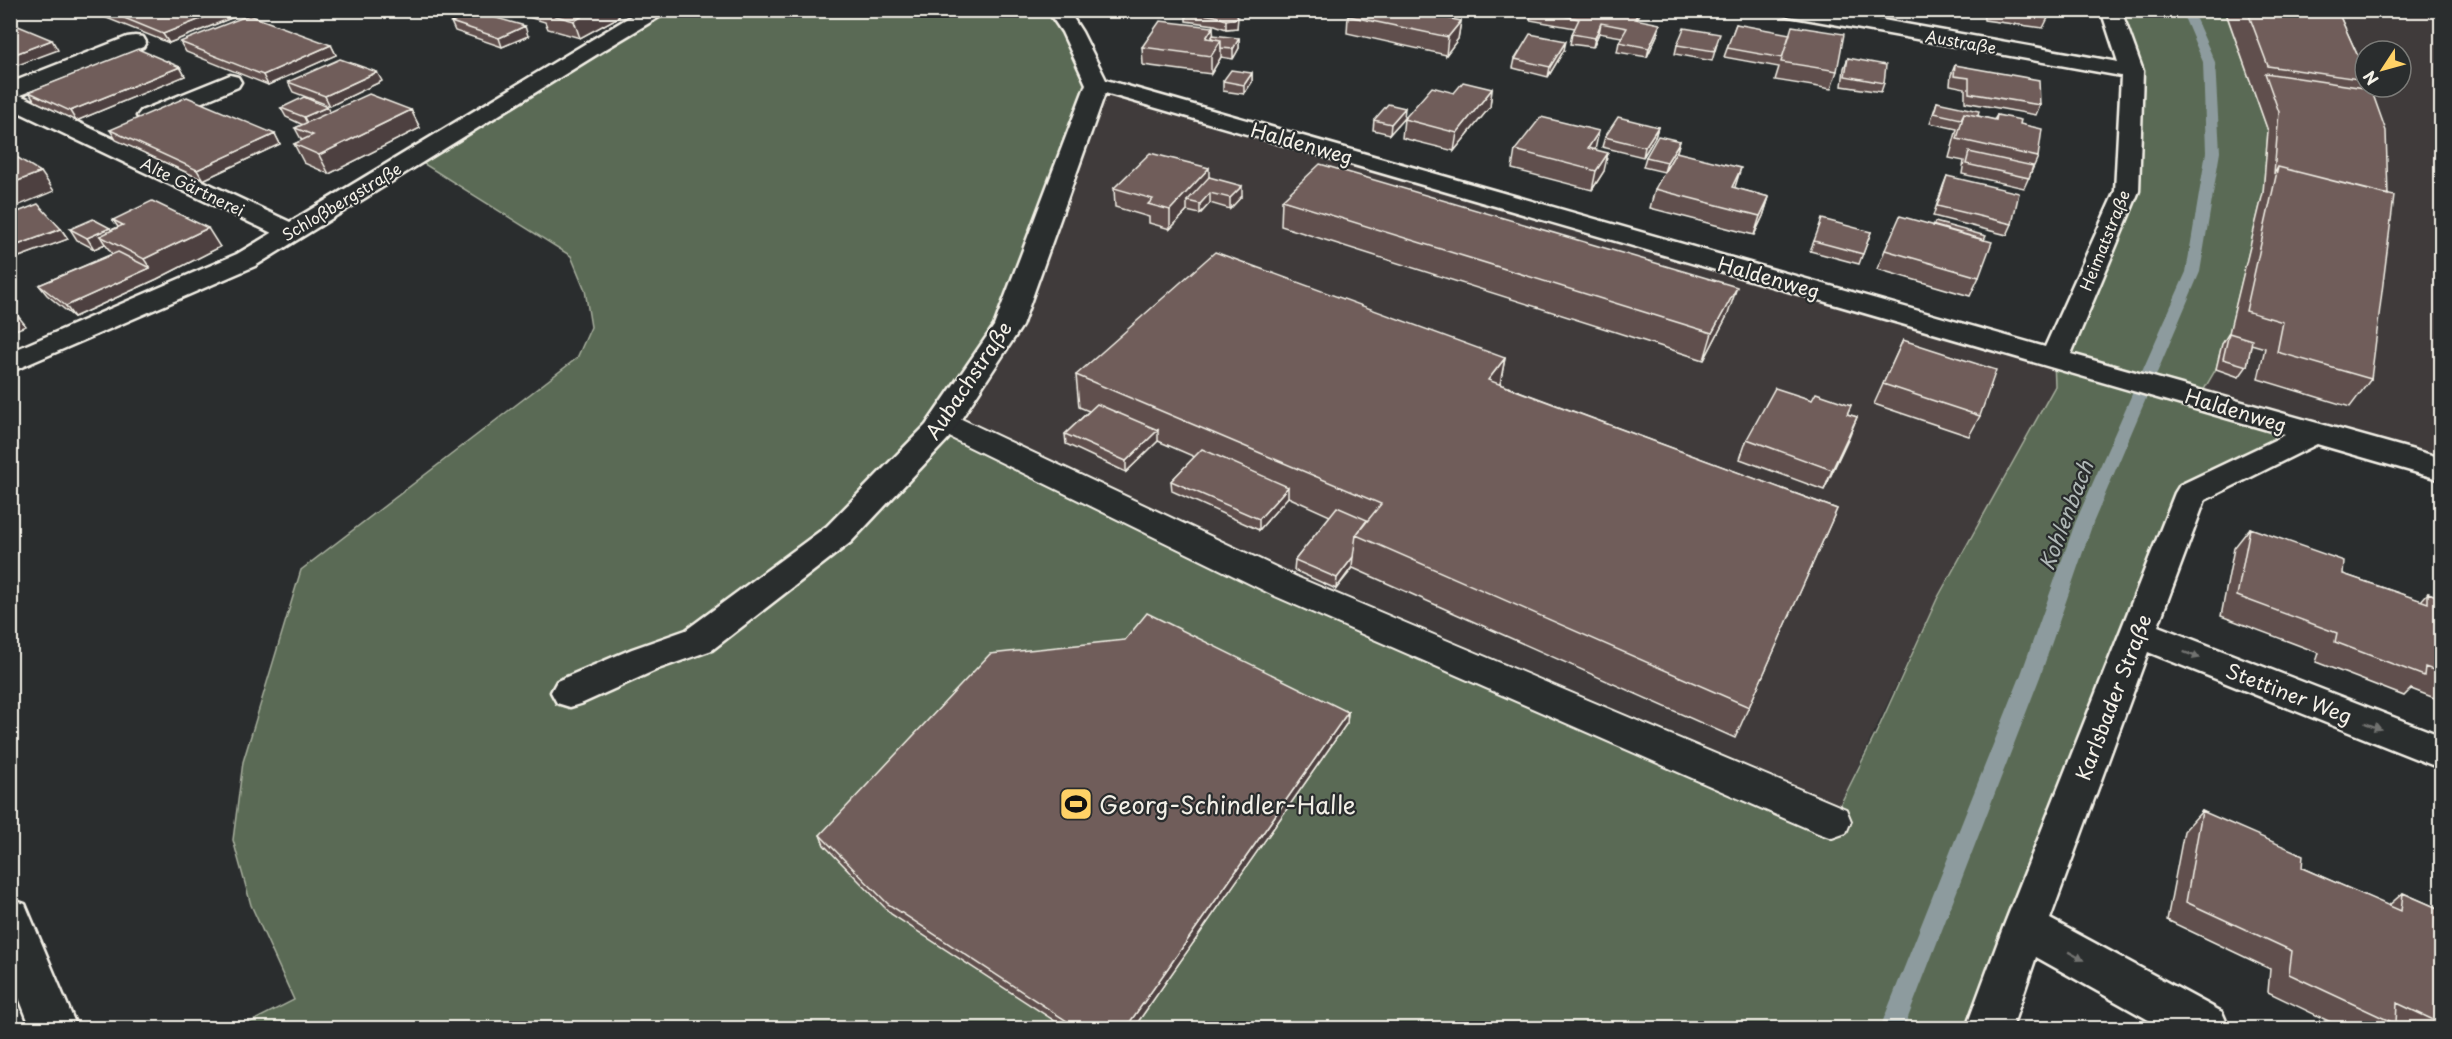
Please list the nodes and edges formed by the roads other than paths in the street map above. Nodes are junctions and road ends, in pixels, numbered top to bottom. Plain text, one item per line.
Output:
1 (657, 10) edge
2 (1057, 10) edge
3 (1789, 10) edge
4 (2111, 10) edge
5 (135, 42) dead end
6 (2132, 71) junction
7 (230, 82) dead end
8 (1097, 84) junction
9 (10, 92) edge
10 (10, 99) edge
11 (95, 139) junction
12 (290, 232) junction
13 (2067, 362) junction
14 (10, 363) edge
15 (943, 422) junction
16 (2313, 434) junction
17 (2442, 469) edge
18 (2137, 633) junction
19 (570, 692) dead end
20 (2442, 753) edge
21 (1832, 821) dead end
22 (10, 918) edge
23 (2025, 928) junction
24 (54, 1029) edge
25 (1989, 1029) edge
26 (2206, 1029) edge

1 - 12 street, Schloßbergstraße
2 - 8 street
3 - 6 street, Austraße
4 - 6 street, Heimatstraße
5 - 9 street
6 - 13 street, Heimatstraße
7 - 11 street
8 - 13 street, Haldenweg
8 - 15 street, Aubachstraße
10 - 11 street, Alte Gärtnerei
11 - 12 street, Alte Gärtnerei
12 - 14 street, Schloßbergstraße
13 - 16 street, Haldenweg
15 - 19 street, Aubachstraße
15 - 21 lane
16 - 17 street, Haldenweg
16 - 18 street, Karlsbader Straße
18 -> 20 street, Stettiner Weg
18 - 23 street, Karlsbader Straße
22 - 24 street
23 - 25 street, Karlsbader Straße
23 -> 26 street

